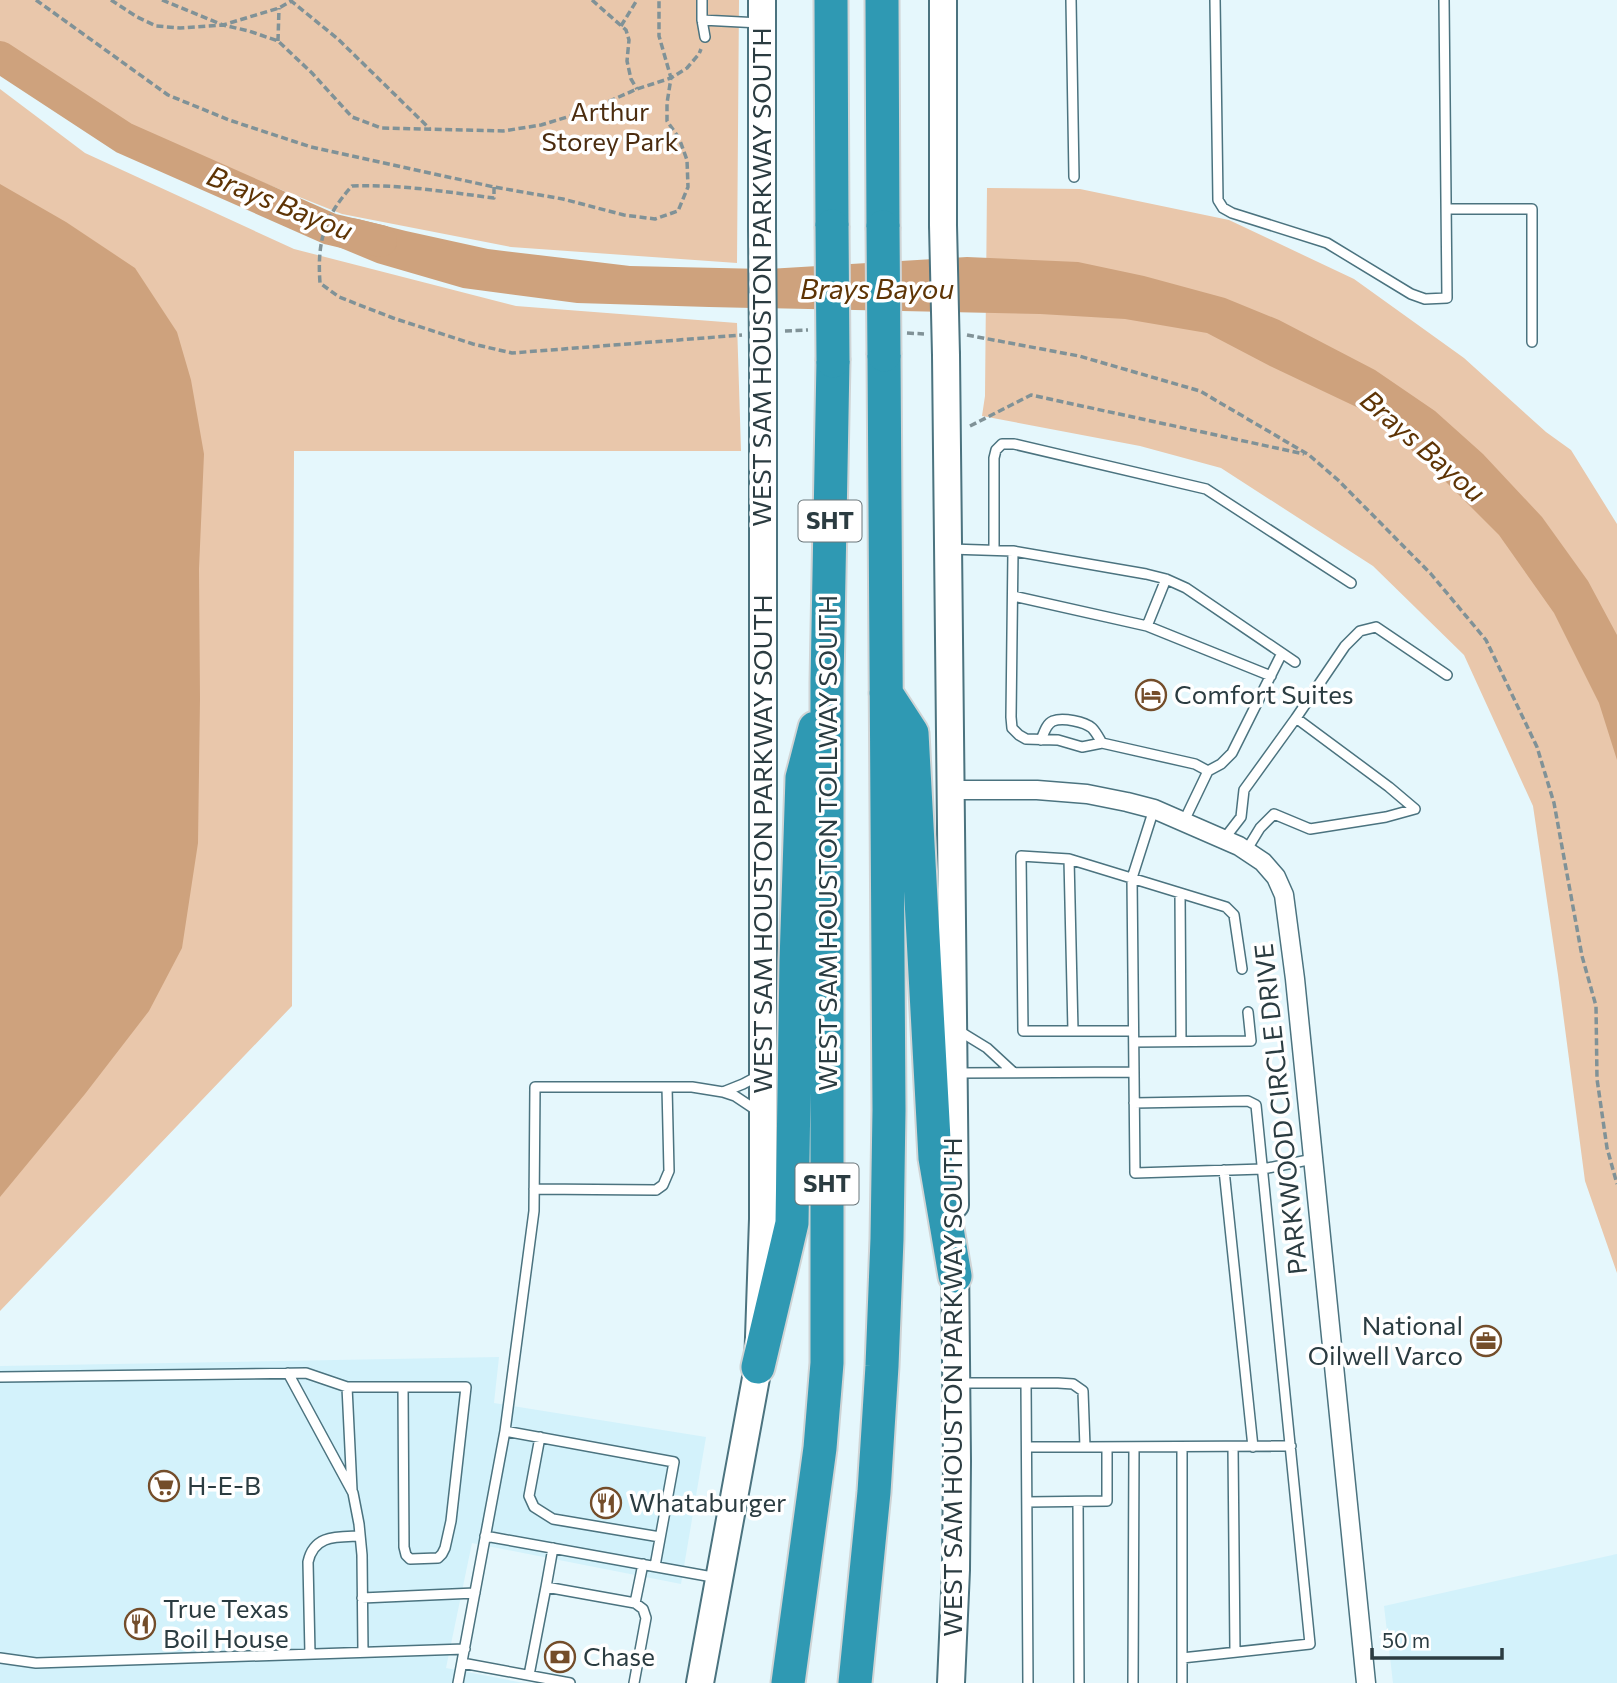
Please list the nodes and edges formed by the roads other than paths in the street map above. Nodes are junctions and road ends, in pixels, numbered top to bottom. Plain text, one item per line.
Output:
1 (702, 0) edge
2 (831, 0) edge
3 (881, 0) edge
4 (943, 0) edge
5 (1071, 0) edge
6 (1215, 0) edge
7 (1444, 0) edge
8 (761, 12) edge
9 (702, 20) junction
10 (705, 37) road end
11 (1074, 177) dead end
12 (1446, 209) junction
13 (1532, 342) dead end
14 (947, 548) junction
15 (994, 549) junction
16 (1013, 551) junction
17 (1166, 579) junction
18 (1351, 583) dead end
19 (1013, 596) junction
20 (1147, 626) junction
21 (1282, 653) junction
22 (1295, 662) dead end
23 (1447, 675) dead end
24 (1271, 676) junction
25 (827, 682) junction
26 (886, 693) junction
27 (1296, 718) junction
28 (1041, 740) junction
29 (1102, 743) junction
30 (1208, 771) junction
31 (950, 790) junction
32 (1154, 809) junction
33 (1184, 821) junction
34 (1224, 839) junction
35 (1246, 850) junction
36 (1069, 859) junction
37 (1132, 878) junction
38 (1181, 893) junction
39 (1242, 969) dead end
40 (1248, 1012) dead end
41 (952, 1027) junction
42 (1073, 1031) junction
43 (1133, 1031) junction
44 (1181, 1041) junction
45 (1134, 1042) junction
46 (1013, 1072) junction
47 (1134, 1072) junction
48 (763, 1073) junction
49 (953, 1073) junction
50 (667, 1087) junction
51 (723, 1091) junction
52 (1134, 1103) junction
53 (763, 1114) junction
54 (1313, 1159) junction
55 (1263, 1169) junction
56 (1224, 1170) junction
57 (534, 1189) junction
58 (956, 1276) junction
59 (758, 1367) junction
60 (288, 1373) junction
61 (0, 1377) edge
62 (957, 1382) junction
63 (1026, 1382) junction
64 (347, 1387) junction
65 (403, 1387) junction
66 (505, 1431) junction
67 (540, 1437) junction
68 (1291, 1446) junction
69 (1027, 1447) junction
70 (1085, 1447) junction
71 (1107, 1447) junction
72 (1134, 1447) junction
73 (1182, 1447) junction
74 (1233, 1447) junction
75 (1253, 1447) junction
76 (353, 1493) junction
77 (1027, 1502) junction
78 (1078, 1502) junction
79 (360, 1536) junction
80 (485, 1536) junction
81 (660, 1537) junction
82 (553, 1548) junction
83 (643, 1564) junction
84 (655, 1566) junction
85 (719, 1578) junction
86 (546, 1587) junction
87 (475, 1593) junction
88 (362, 1598) junction
89 (635, 1603) junction
90 (465, 1649) junction
91 (363, 1652) junction
92 (1235, 1652) junction
93 (310, 1654) junction
94 (0, 1658) edge
95 (1182, 1658) junction
96 (462, 1662) junction
97 (530, 1675) junction
98 (458, 1683) edge
99 (570, 1683) edge
100 (634, 1683) edge
101 (700, 1683) edge
102 (788, 1683) edge
103 (855, 1683) edge
104 (951, 1683) edge
105 (1028, 1683) edge
106 (1079, 1683) edge
107 (1133, 1683) edge
108 (1182, 1683) edge
109 (1366, 1683) edge

1 - 9 lane
2 - 25 highway, WEST SAM HOUSTON TOLLWAY SOUTH / SHT, bridge
3 - 26 highway, SHT, bridge
4 - 14 main road, WEST SAM HOUSTON PARKWAY SOUTH, bridge
5 - 11 lane
6 - 12 lane
7 - 12 lane
8 - 9 lane
8 - 48 main road, WEST SAM HOUSTON PARKWAY SOUTH, bridge
9 - 10 lane
12 - 13 lane
14 - 15 lane
14 - 31 main road, WEST SAM HOUSTON PARKWAY SOUTH
15 - 16 lane
15 - 18 lane
16 - 17 lane
16 - 19 lane
17 - 20 lane
17 - 21 lane
19 - 20 lane
19 - 28 lane
20 - 24 lane
21 - 22 lane
21 - 24 lane
23 - 27 lane
24 - 30 lane
25 - 59 highway
25 - 102 highway, WEST SAM HOUSTON TOLLWAY SOUTH / SHT
26 - 58 highway
26 - 103 highway, SHT
27 - 34 lane
27 - 35 lane
28 - 29 lane
28 - 29 lane
29 - 30 lane
30 - 33 lane
31 - 32 street, PARKWOOD CIRCLE DRIVE
31 - 41 main road, WEST SAM HOUSTON PARKWAY SOUTH
32 - 33 street, PARKWOOD CIRCLE DRIVE
32 - 37 lane
33 - 34 street, PARKWOOD CIRCLE DRIVE
34 - 35 street, PARKWOOD CIRCLE DRIVE
35 - 54 street, PARKWOOD CIRCLE DRIVE
36 - 37 lane
36 - 42 lane
36 - 42 lane
37 - 38 lane
37 - 43 lane
38 - 39 lane
38 - 44 lane
40 - 44 lane
41 - 46 lane
41 - 49 main road, WEST SAM HOUSTON PARKWAY SOUTH
42 - 43 lane
43 - 45 lane
44 - 45 lane
45 - 47 lane
46 - 47 lane
46 - 49 lane
47 - 52 lane
48 - 51 lane
48 - 53 main road, WEST SAM HOUSTON PARKWAY SOUTH
49 - 58 main road, WEST SAM HOUSTON PARKWAY SOUTH
50 - 51 lane
50 - 57 lane
50 - 57 lane
51 - 53 lane
52 - 55 lane
52 - 56 lane
53 - 59 main road, WEST SAM HOUSTON PARKWAY SOUTH
54 - 55 lane
54 - 109 street, PARKWOOD CIRCLE DRIVE
55 - 56 lane
55 - 68 lane
56 - 75 lane
57 - 66 lane
58 - 62 main road, WEST SAM HOUSTON PARKWAY SOUTH
59 - 85 main road, WEST SAM HOUSTON PARKWAY SOUTH
60 - 61 lane
60 - 64 lane
60 - 76 lane
62 - 63 lane
62 - 104 main road, WEST SAM HOUSTON PARKWAY SOUTH
63 - 69 lane
63 - 70 lane
64 - 65 lane
64 - 76 lane
65 - 65 lane
66 - 67 lane
66 - 80 lane
67 - 81 lane
67 - 81 lane
68 - 75 lane
68 - 92 lane
69 - 70 lane
69 - 77 lane
70 - 71 lane
71 - 72 lane
71 - 78 lane
72 - 73 lane
72 - 107 lane
73 - 74 lane
73 - 95 lane
74 - 75 lane
74 - 92 lane
76 - 79 lane
77 - 78 lane
77 - 105 lane
78 - 106 lane
79 - 88 lane
79 - 93 lane
80 - 82 lane
80 - 87 lane
81 - 84 lane
82 - 83 lane
82 - 86 lane
83 - 84 lane
83 - 89 lane
84 - 85 lane
85 - 101 main road, WEST SAM HOUSTON PARKWAY SOUTH
86 - 89 lane
86 - 97 lane
87 - 88 lane
87 - 90 lane
88 - 91 lane
89 - 100 lane
90 - 91 lane
90 - 96 lane
91 - 93 lane
92 - 95 lane
93 - 94 lane
95 - 108 lane
96 - 97 lane
96 - 98 lane
97 - 99 lane

